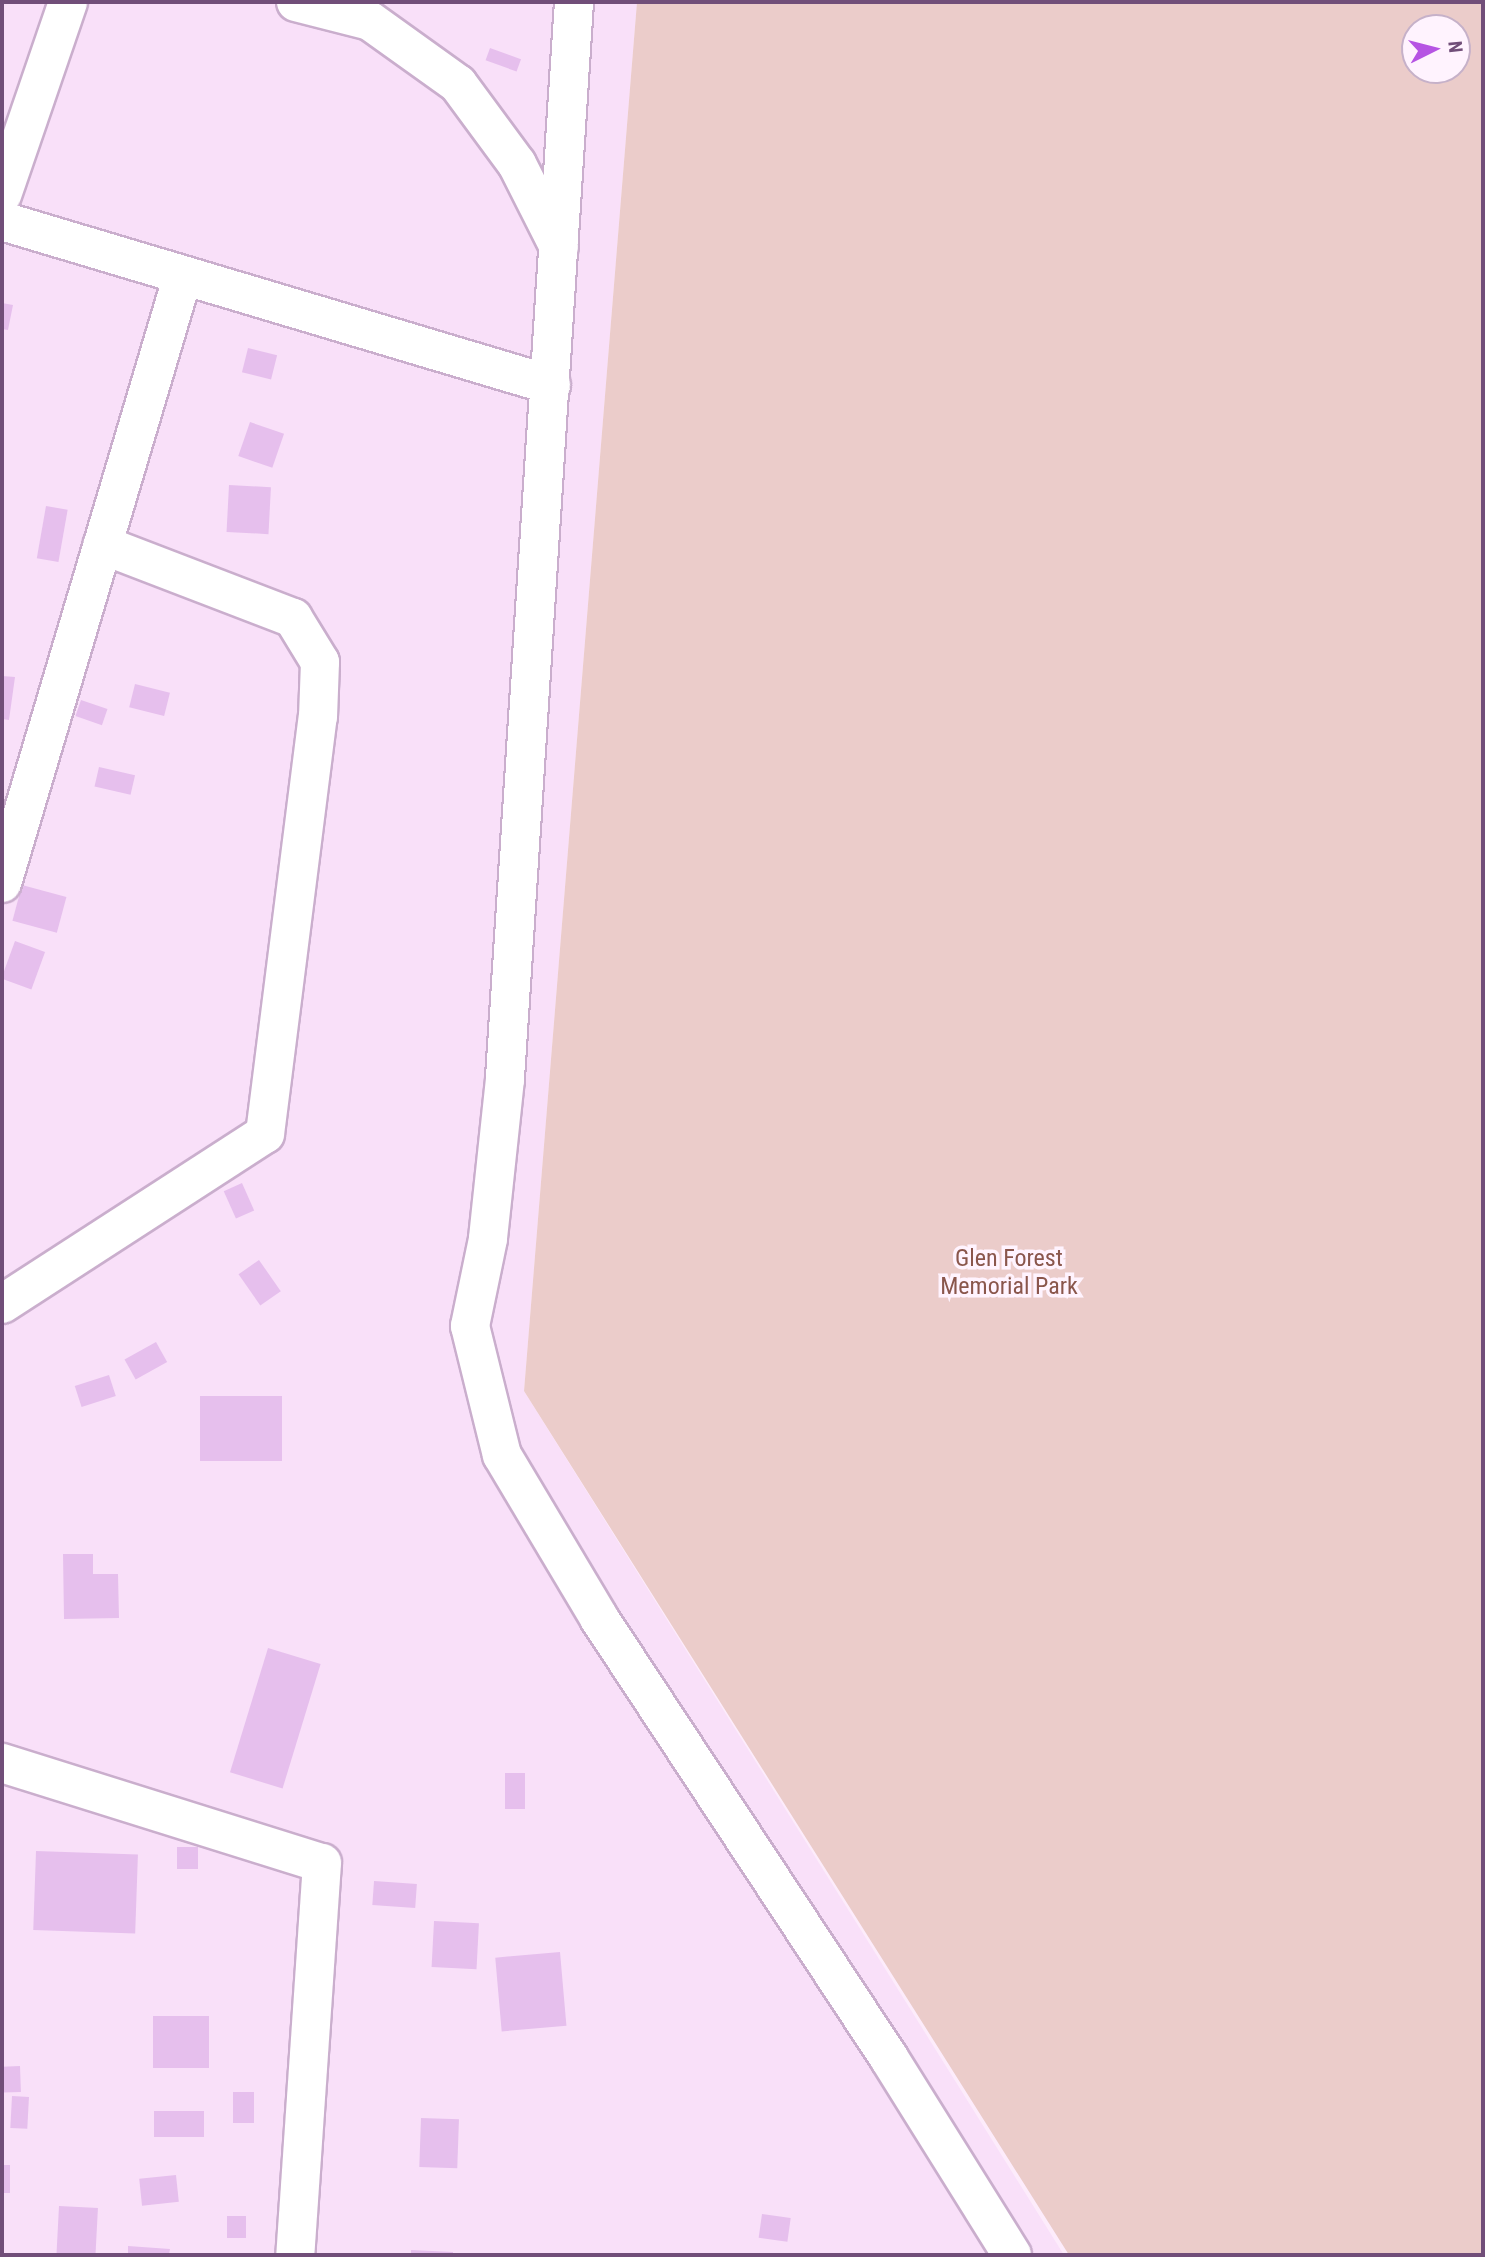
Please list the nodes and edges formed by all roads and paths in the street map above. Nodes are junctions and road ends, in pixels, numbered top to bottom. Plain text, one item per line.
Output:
1 (68, 2) edge
2 (296, 2) edge
3 (574, 2) edge
4 (2, 195) edge
5 (2, 221) edge
6 (559, 247) junction
7 (183, 275) junction
8 (551, 385) junction
9 (103, 545) junction
10 (11, 822) edge
11 (2, 883) edge
12 (2, 1304) edge
13 (3, 1773) edge
14 (296, 2255) edge
15 (1012, 2255) edge

1 - 4 street
2 - 6 street
3 - 6 street
5 - 7 street
6 - 8 street
7 - 8 street
7 - 9 street
8 - 15 street
9 - 10 street
9 - 12 street
10 - 11 street
13 - 14 street

